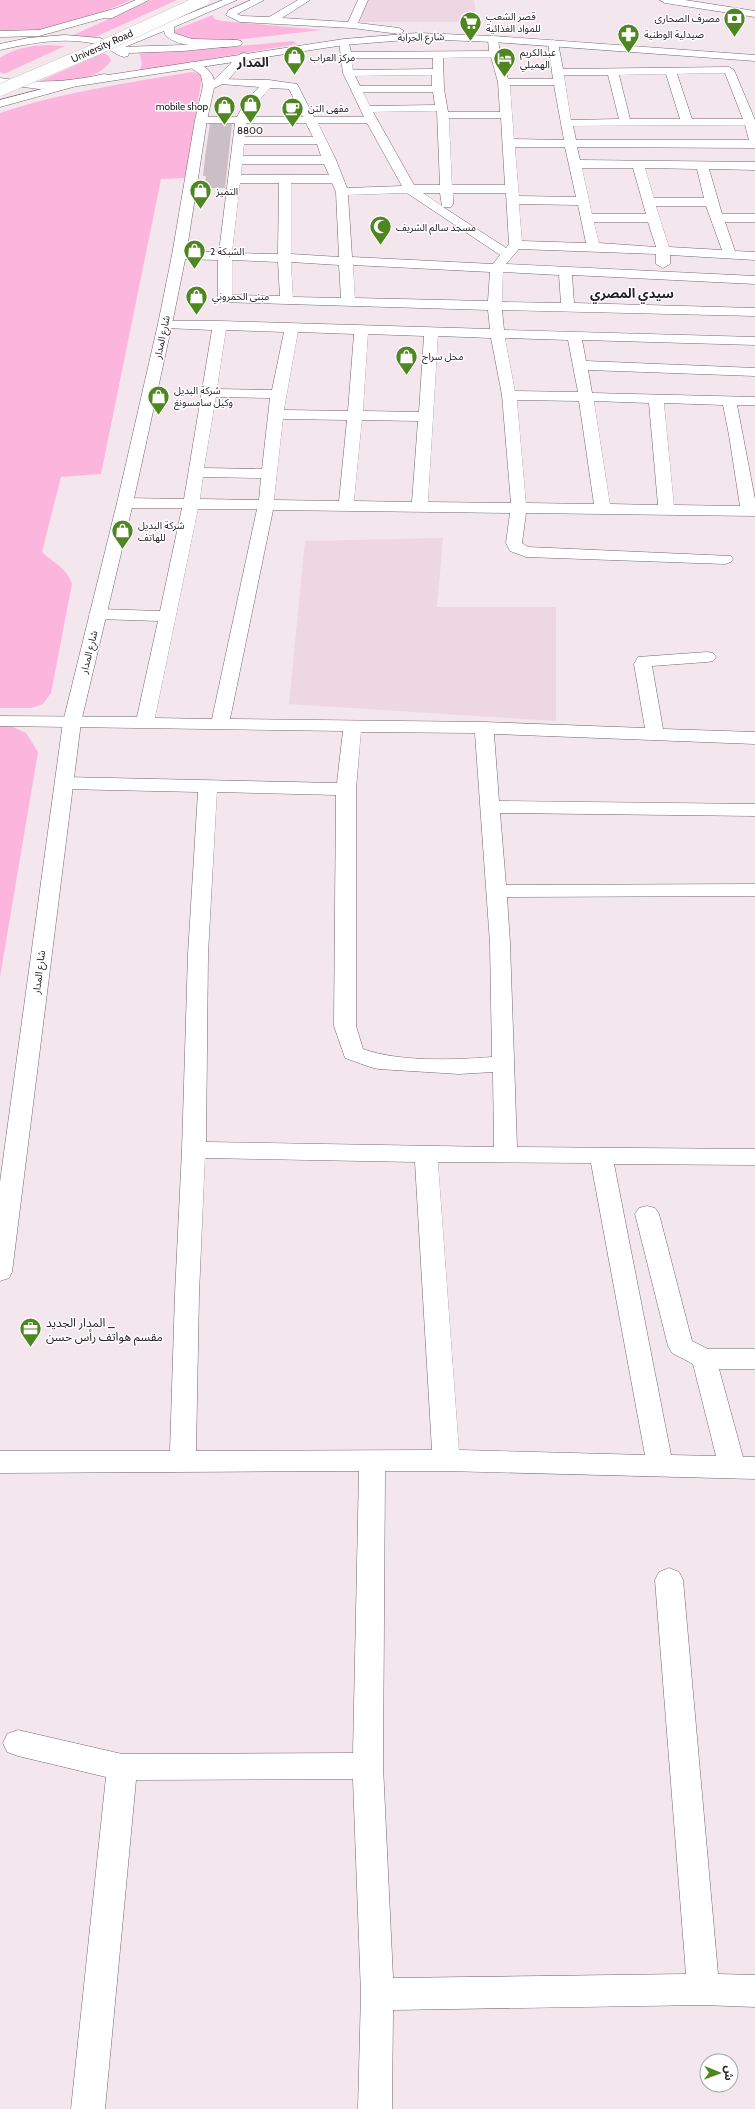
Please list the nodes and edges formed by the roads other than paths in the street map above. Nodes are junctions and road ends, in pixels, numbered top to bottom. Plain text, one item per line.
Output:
1 (144, 0) edge
2 (186, 0) edge
3 (203, 0) edge
4 (232, 0) edge
5 (259, 0) edge
6 (305, 0) edge
7 (363, 0) edge
8 (665, 0) edge
9 (122, 10) junction
10 (755, 14) edge
11 (272, 20) junction
12 (352, 25) junction
13 (169, 27) junction
14 (399, 31) junction
15 (0, 34) edge
16 (306, 37) dead end
17 (42, 39) junction
18 (288, 39) dead end
19 (493, 39) junction
20 (0, 40) edge
21 (23, 41) junction
22 (344, 42) junction
23 (553, 43) junction
24 (0, 47) edge
25 (119, 49) junction
26 (298, 49) junction
27 (755, 52) edge
28 (438, 54) junction
29 (495, 54) junction
30 (347, 55) junction
31 (244, 56) junction
32 (724, 56) junction
33 (755, 58) edge
34 (192, 65) junction
35 (729, 70) junction
36 (613, 71) junction
37 (671, 71) junction
38 (438, 72) junction
39 (348, 73) junction
40 (558, 77) junction
41 (0, 81) edge
42 (90, 82) junction
43 (504, 82) junction
44 (269, 83) junction
45 (215, 84) junction
46 (70, 85) junction
47 (356, 89) junction
48 (438, 89) junction
49 (0, 90) edge
50 (0, 104) edge
51 (366, 108) junction
52 (442, 111) junction
53 (506, 115) junction
54 (201, 120) junction
55 (241, 120) junction
56 (371, 120) junction
57 (312, 121) junction
58 (625, 122) junction
59 (687, 122) junction
60 (750, 122) junction
61 (566, 123) junction
62 (238, 140) junction
63 (321, 140) junction
64 (755, 140) edge
65 (508, 143) junction
66 (571, 143) junction
67 (755, 144) edge
68 (235, 160) junction
69 (330, 160) junction
70 (575, 164) junction
71 (638, 165) junction
72 (702, 165) junction
73 (755, 166) edge
74 (233, 179) junction
75 (285, 179) junction
76 (337, 179) junction
77 (410, 189) junction
78 (447, 189) junction
79 (342, 192) junction
80 (513, 195) junction
81 (583, 201) junction
82 (650, 202) junction
83 (711, 202) junction
84 (448, 216) junction
85 (587, 218) junction
86 (654, 218) junction
87 (717, 218) junction
88 (755, 218) edge
89 (593, 247) junction
90 (512, 250) junction
91 (663, 250) junction
92 (730, 254) junction
93 (179, 255) junction
94 (225, 256) junction
95 (755, 256) edge
96 (284, 258) junction
97 (345, 261) junction
98 (497, 268) junction
99 (565, 271) junction
100 (624, 274) junction
101 (663, 276) junction
102 (755, 280) edge
103 (697, 294) junction
104 (287, 301) junction
105 (348, 302) junction
106 (495, 305) junction
107 (568, 307) junction
108 (628, 309) junction
109 (755, 312) edge
110 (166, 324) junction
111 (220, 325) junction
112 (292, 327) junction
113 (361, 329) junction
114 (431, 331) junction
115 (497, 334) junction
116 (574, 336) junction
117 (705, 340) junction
118 (755, 341) edge
119 (580, 365) junction
120 (755, 372) edge
121 (209, 393) junction
122 (278, 394) junction
123 (509, 396) junction
124 (586, 397) junction
125 (656, 399) junction
126 (729, 400) junction
127 (755, 401) edge
128 (276, 414) junction
129 (354, 415) junction
130 (426, 416) junction
131 (195, 472) junction
132 (269, 474) junction
133 (749, 474) edge
134 (125, 503) junction
135 (191, 503) junction
136 (266, 504) junction
137 (346, 506) junction
138 (420, 507) junction
139 (519, 508) junction
140 (603, 509) junction
141 (666, 509) junction
142 (752, 511) edge
143 (725, 559) dead end
144 (98, 614) junction
145 (168, 616) junction
146 (707, 657) dead end
147 (0, 721) edge
148 (72, 722) junction
149 (145, 723) junction
150 (220, 724) junction
151 (353, 725) junction
152 (484, 728) junction
153 (654, 735) junction
154 (755, 738) edge
155 (64, 783) junction
156 (208, 787) junction
157 (346, 789) junction
158 (490, 807) junction
159 (755, 810) edge
160 (755, 890) edge
161 (495, 891) junction
162 (503, 1064) junction
163 (194, 1150) junction
164 (426, 1154) junction
165 (506, 1154) junction
166 (601, 1156) junction
167 (755, 1157) edge
168 (647, 1214) dead end
169 (0, 1272) edge
170 (704, 1359) junction
171 (755, 1359) edge
172 (446, 1460) junction
173 (183, 1461) junction
174 (372, 1461) junction
175 (0, 1462) edge
176 (660, 1465) junction
177 (743, 1468) edge
178 (668, 1580) dead end
179 (18, 1742) dead end
180 (368, 1766) junction
181 (122, 1767) junction
182 (703, 1989) junction
183 (755, 1991) edge
184 (377, 1994) junction
185 (88, 2109) edge
186 (375, 2109) edge

1 - 9 main road
2 - 41 main road, University Road
3 - 49 main road, University Road, bridge
4 - 13 main road
5 - 11 main road
6 - 11 main road
7 - 12 main road
8 - 10 main road
9 - 15 main road
9 - 17 main road
11 - 12 main road
12 - 14 main road
13 - 25 main road
13 - 25 main road
14 - 16 main road, شارع الجرابة
14 - 27 main road, شارع الجرابة
17 - 21 main road
17 - 25 main road
18 - 26 main road
19 - 22 main road, شارع الجرابة
19 - 23 main road, شارع الجرابة
19 - 29 main road
20 - 21 main road
21 - 24 main road
22 - 26 main road, شارع الجرابة
22 - 30 main road
23 - 32 main road, شارع الجرابة
23 - 40 main road
25 - 42 main road
26 - 31 main road, شارع الجرابة
28 - 29 main road
28 - 30 main road
28 - 38 main road
29 - 43 main road
30 - 39 main road
31 - 34 main road, شارع الجرابة
31 - 45 main road, شارع المدار
32 - 33 main road, شارع الجرابة
32 - 35 main road
34 - 42 main road, شارع الجرابة
34 - 45 main road
35 - 37 main road
35 - 60 main road
36 - 37 main road
36 - 40 main road
36 - 58 main road
37 - 59 main road
38 - 39 main road
38 - 48 main road
39 - 47 main road
40 - 43 main road
40 - 61 main road
41 - 46 main road
42 - 46 main road
43 - 53 main road
44 - 45 main road
44 - 55 main road
44 - 57 main road
45 - 54 main road, شارع المدار
46 - 50 main road
47 - 48 main road
47 - 51 main road
48 - 52 main road
51 - 52 main road
51 - 56 main road
52 - 53 main road
52 - 78 main road
53 - 65 main road
54 - 55 main road
54 - 93 main road, شارع المدار
55 - 57 main road
55 - 62 main road
56 - 57 main road
56 - 77 main road
57 - 63 main road
58 - 59 main road
58 - 61 main road
59 - 60 main road
60 - 64 main road
61 - 66 main road
62 - 63 main road
62 - 68 main road
63 - 69 main road
65 - 66 main road
65 - 80 main road
66 - 67 main road
66 - 70 main road
68 - 69 main road
68 - 74 main road
69 - 76 main road
70 - 71 main road
70 - 81 main road
71 - 72 main road
71 - 82 main road
72 - 73 main road
72 - 83 main road
74 - 75 main road
74 - 94 main road
75 - 76 main road
75 - 96 main road
76 - 79 main road
77 - 78 main road
77 - 79 main road
77 - 84 main road
78 - 80 main road
78 - 84 main road
79 - 97 main road
80 - 81 main road
80 - 90 main road
81 - 85 main road
82 - 83 main road
82 - 86 main road
83 - 87 main road
84 - 90 main road
85 - 86 main road
85 - 89 main road
86 - 91 main road
87 - 88 main road
87 - 92 main road
89 - 90 main road
89 - 91 main road
90 - 98 main road
91 - 92 main road
91 - 101 main road
92 - 95 main road
93 - 94 main road
93 - 110 main road, شارع المدار
94 - 96 main road
94 - 104 main road
96 - 97 main road
96 - 104 main road
97 - 98 main road
97 - 105 main road
98 - 99 main road
98 - 106 main road
99 - 100 main road
99 - 107 main road
100 - 101 main road
100 - 108 main road
101 - 103 main road
102 - 103 main road
103 - 108 main road
103 - 109 main road
103 - 117 main road
104 - 105 main road
105 - 106 main road
106 - 107 main road
106 - 115 main road
107 - 108 main road
110 - 111 main road
110 - 134 main road, شارع المدار
111 - 112 main road
111 - 121 main road
112 - 113 main road
112 - 122 main road
113 - 114 main road
113 - 129 main road
114 - 115 main road
114 - 130 main road
115 - 116 main road
115 - 123 main road
116 - 117 main road
116 - 119 main road
117 - 118 main road
119 - 120 main road
119 - 124 main road
121 - 122 main road
121 - 131 main road
122 - 128 main road
123 - 124 main road
123 - 139 main road
124 - 125 main road
124 - 140 main road
125 - 126 main road
125 - 141 main road
126 - 127 main road
126 - 133 main road
128 - 129 main road
128 - 132 main road
129 - 130 main road
129 - 137 main road
130 - 138 main road
131 - 132 main road
131 - 135 main road
132 - 136 main road
133 - 142 main road
134 - 135 main road
134 - 144 main road, شارع المدار
135 - 136 main road
135 - 145 main road
136 - 137 main road
136 - 150 main road
137 - 138 main road
138 - 139 main road
139 - 140 main road
139 - 143 main road
140 - 141 main road
141 - 142 main road
144 - 145 main road
144 - 148 main road, شارع المدار
145 - 149 main road
146 - 153 main road
147 - 148 main road
148 - 149 main road
148 - 155 main road, شارع المدار
149 - 150 main road
150 - 151 main road
151 - 152 main road
151 - 157 main road
152 - 153 main road
152 - 158 main road
153 - 154 main road
155 - 156 main road
155 - 169 main road, شارع المدار
156 - 157 main road
156 - 163 main road
157 - 162 main road
158 - 159 main road
158 - 161 main road
160 - 161 main road
161 - 162 main road
162 - 165 main road
163 - 164 main road
163 - 173 main road
164 - 165 main road
164 - 172 main road
165 - 166 main road
166 - 167 main road
166 - 176 main road
168 - 170 main road
170 - 171 main road
170 - 177 main road
172 - 174 main road
172 - 176 main road
173 - 174 main road
173 - 175 main road
174 - 180 main road
176 - 177 main road
178 - 182 main road
179 - 181 main road
180 - 181 main road
180 - 184 main road
181 - 185 main road
182 - 183 main road
182 - 184 main road
184 - 186 main road

